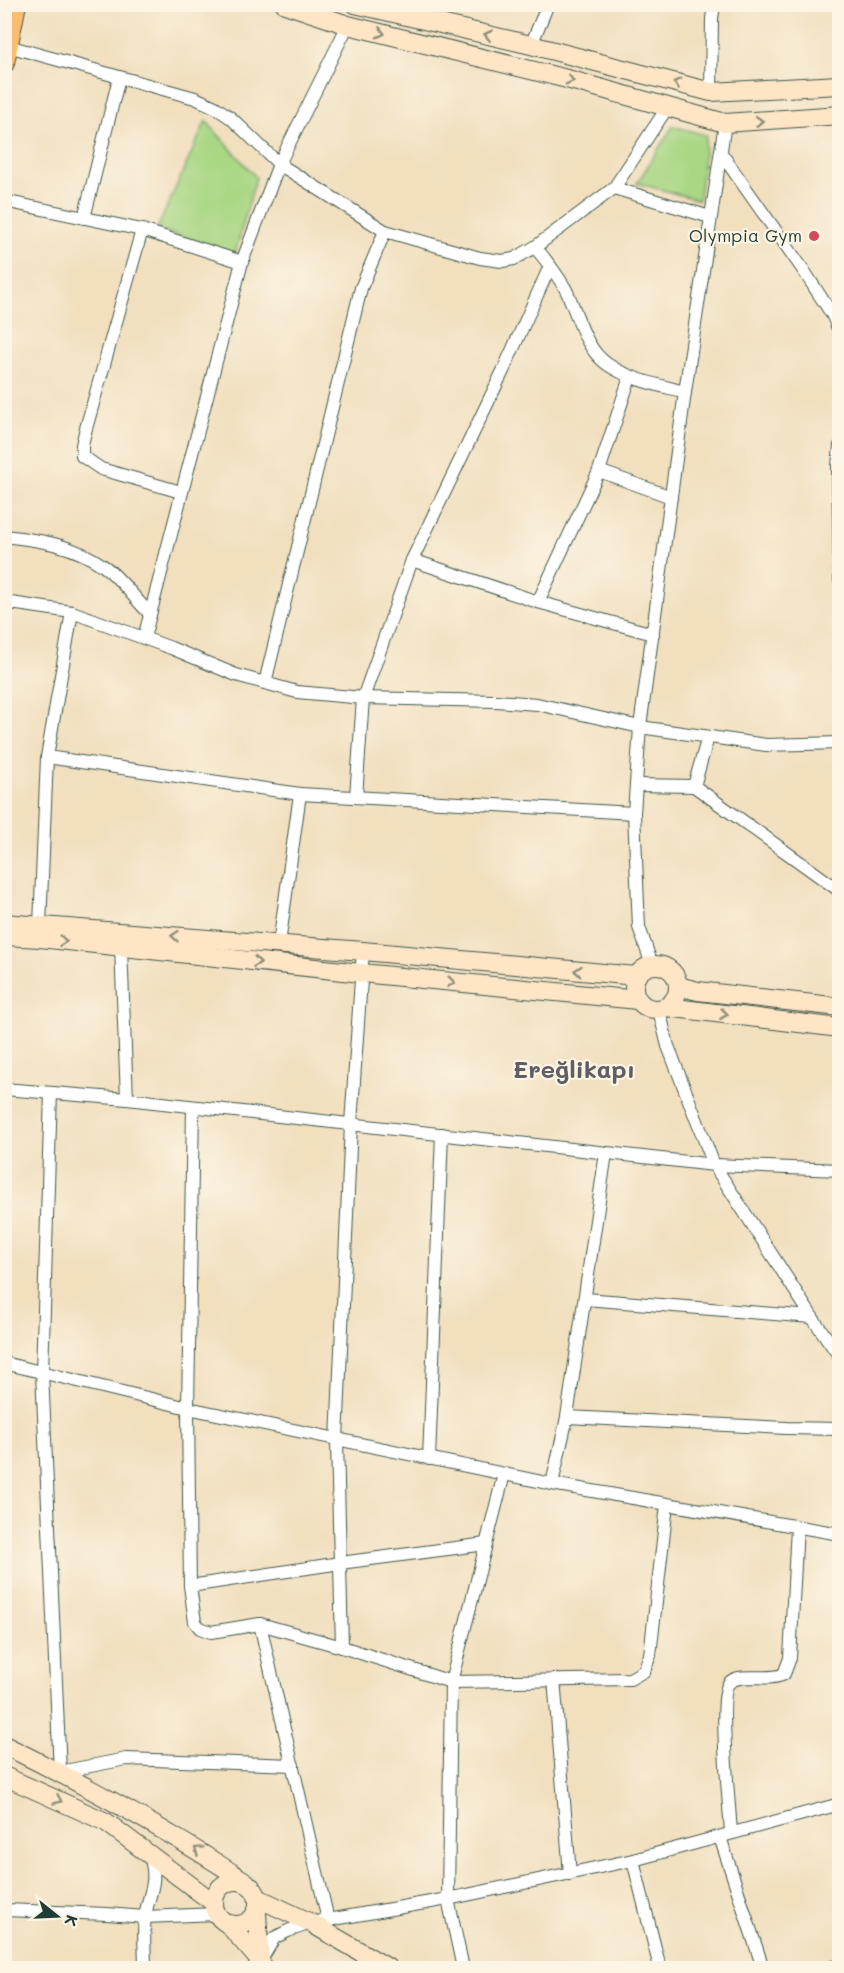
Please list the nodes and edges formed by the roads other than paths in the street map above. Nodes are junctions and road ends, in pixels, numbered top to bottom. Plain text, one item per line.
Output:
1 (16, 4) edge
2 (285, 4) edge
3 (355, 4) edge
4 (548, 4) edge
5 (714, 4) edge
6 (348, 25) junction
7 (531, 45) junction
8 (6, 55) edge
9 (119, 78) junction
10 (840, 85) edge
11 (711, 92) junction
12 (667, 108) junction
13 (840, 115) edge
14 (725, 123) junction
15 (721, 153) junction
16 (279, 164) junction
17 (614, 188) junction
18 (4, 201) edge
19 (710, 217) junction
20 (84, 218) junction
21 (142, 230) junction
22 (385, 231) junction
23 (535, 247) junction
24 (242, 262) junction
25 (550, 266) junction
26 (836, 316) edge
27 (840, 334) edge
28 (630, 377) junction
29 (686, 392) junction
30 (840, 446) edge
31 (599, 471) junction
32 (181, 492) junction
33 (671, 497) junction
34 (4, 536) edge
35 (412, 560) junction
36 (840, 581) edge
37 (4, 602) edge
38 (537, 603) junction
39 (72, 612) junction
40 (150, 614) junction
41 (653, 634) junction
42 (144, 638) junction
43 (265, 683) junction
44 (363, 698) junction
45 (640, 727) junction
46 (708, 737) junction
47 (840, 743) edge
48 (47, 757) junction
49 (636, 785) junction
50 (694, 786) junction
51 (300, 794) junction
52 (356, 797) junction
53 (634, 813) junction
54 (840, 891) edge
55 (4, 923) edge
56 (40, 925) junction
57 (4, 936) edge
58 (279, 944) junction
59 (121, 947) junction
60 (363, 951) junction
61 (652, 965) junction
62 (361, 973) junction
63 (636, 976) junction
64 (678, 986) junction
65 (638, 1000) junction
66 (840, 1007) edge
67 (662, 1008) junction
68 (840, 1028) edge
69 (4, 1089) edge
70 (51, 1093) junction
71 (127, 1099) junction
72 (193, 1107) junction
73 (351, 1124) junction
74 (442, 1134) junction
75 (606, 1153) junction
76 (714, 1165) junction
77 (840, 1170) edge
78 (585, 1299) junction
79 (812, 1317) junction
80 (840, 1357) edge
81 (4, 1363) edge
82 (42, 1372) junction
83 (188, 1408) junction
84 (567, 1417) junction
85 (840, 1429) edge
86 (337, 1440) junction
87 (429, 1459) junction
88 (504, 1474) junction
89 (552, 1484) junction
90 (667, 1505) junction
91 (797, 1527) junction
92 (840, 1534) edge
93 (486, 1544) junction
94 (340, 1563) junction
95 (190, 1586) junction
96 (260, 1624) junction
97 (342, 1647) junction
98 (554, 1679) junction
99 (451, 1682) junction
100 (4, 1745) edge
101 (293, 1765) junction
102 (60, 1772) junction
103 (4, 1776) edge
104 (840, 1804) edge
105 (725, 1835) junction
106 (150, 1855) junction
107 (633, 1860) junction
108 (570, 1874) junction
109 (246, 1882) junction
110 (448, 1899) junction
111 (257, 1905) junction
112 (4, 1910) edge
113 (219, 1913) junction
114 (145, 1917) junction
115 (319, 1922) junction
116 (262, 1965) edge
117 (840, 1965) edge
118 (145, 1968) edge
119 (388, 1968) edge
120 (463, 1968) edge
121 (660, 1968) edge
122 (763, 1968) edge
123 (828, 1968) edge

1 - 8 main road
2 - 6 main road
7 -> 3 main road
4 - 7 street
5 - 11 street
6 -> 12 main road
6 - 16 street
11 -> 7 main road
8 - 9 street
9 - 16 street
9 - 20 street
10 - 11 main road
12 - 14 main road
12 - 17 street
14 -> 13 main road
14 - 15 street
15 - 19 street
15 - 26 street
16 - 22 street
16 - 24 street
17 - 19 street
17 - 23 street
18 - 20 street
19 - 29 street
20 - 21 street
21 - 24 street
21 - 32 street
22 - 23 street
22 - 43 street
23 - 25 street
24 - 32 street
25 - 28 street
25 - 35 street
26 - 27 street
28 - 29 street
28 - 31 street
29 - 33 street
30 - 36 street
31 - 33 street
31 - 38 street
32 - 40 street
33 - 41 street
34 - 40 street
35 - 38 street
35 - 44 street
37 - 39 street
38 - 41 street
39 - 42 street
39 - 48 street
40 - 42 street
41 - 45 street
42 - 43 street
43 - 44 street
44 - 45 street
44 - 52 street
45 - 46 street
45 - 49 street
46 - 47 street
46 - 50 street
48 - 51 street
48 - 56 street
49 - 50 street
49 - 53 street
50 - 54 street
51 - 52 street
51 - 58 street
52 - 53 street
53 - 61 street
55 - 56 main road
58 -> 56 main road
57 -> 59 main road
58 - 60 main road
59 -> 62 main road
59 - 71 street
60 - 62 street
63 -> 60 main road
61 - 63 main road
61 - 64 main road
62 -> 65 main road
62 - 73 street
63 - 65 main road
64 - 66 main road
64 - 67 main road
65 - 67 main road
67 -> 68 main road
67 - 76 street
69 - 70 street
70 - 71 street
70 - 82 street
71 - 72 street
72 - 73 street
72 - 83 street
73 - 74 street
73 - 86 street
74 - 75 street
74 - 87 street
75 - 76 street
75 - 78 street
76 - 77 street
76 - 79 street
78 - 79 street
78 - 84 street
79 - 80 street
81 - 82 street
82 - 83 street
82 - 102 street
83 - 86 street
83 - 95 street
84 - 85 street
84 - 89 street
86 - 87 street
86 - 94 street
87 - 88 street
88 - 89 street
88 - 93 street
89 - 90 street
90 - 91 street
90 - 98 street
91 - 92 street
91 - 105 street
93 - 94 street
93 - 99 street
94 - 95 street
94 - 97 street
95 - 96 street
96 - 97 street
96 - 101 street
97 - 99 street
98 - 99 street
98 - 108 street
99 - 110 street
100 - 102 main road
101 - 102 street
101 - 115 street
109 -> 102 main road
103 -> 106 main road
104 - 105 street
105 - 107 street
105 - 122 street
106 - 113 main road
106 - 114 street
107 - 108 street
107 - 121 street
108 - 110 street
109 - 111 main road
109 - 113 main road
110 - 115 street
110 - 120 street
111 - 113 main road
111 - 115 main road
111 - 116 main road
112 - 114 street
113 - 114 street
113 - 116 main road
114 - 118 street
115 - 116 street
115 - 119 main road
117 - 123 street

